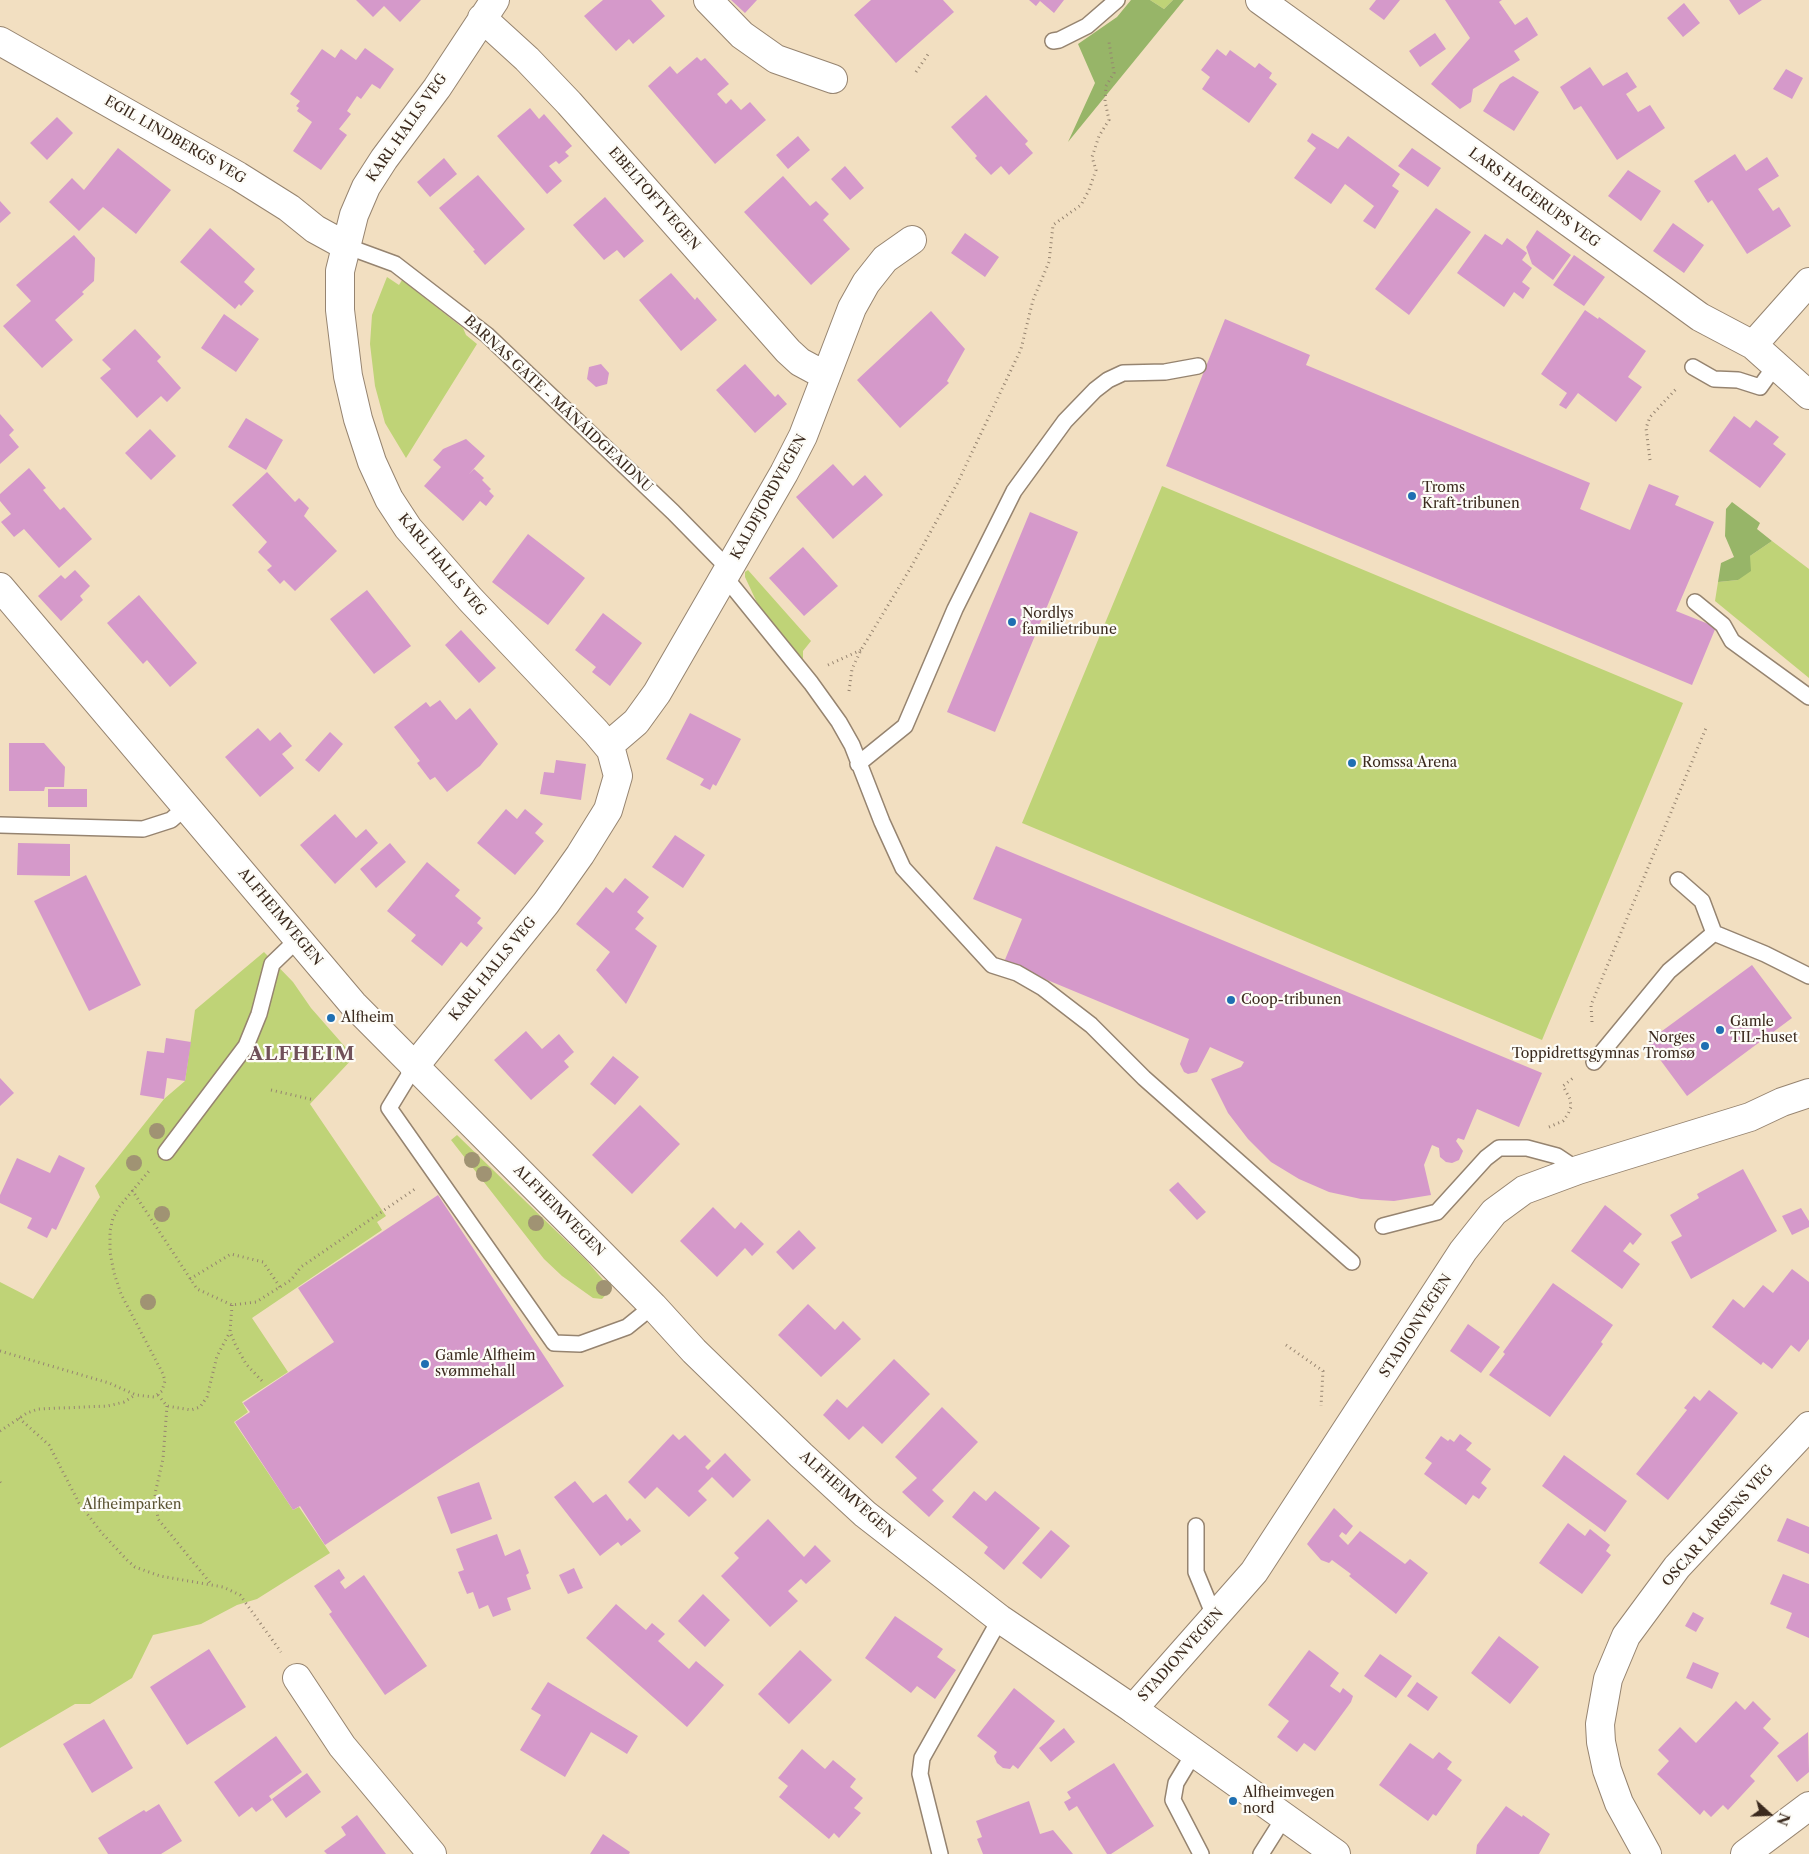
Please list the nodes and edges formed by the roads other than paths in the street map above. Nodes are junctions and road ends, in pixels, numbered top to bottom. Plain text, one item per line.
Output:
1 (708, 0) edge
2 (1117, 0) edge
3 (1260, 0) edge
4 (489, 9) edge
5 (0, 41) edge
6 (1053, 41) dead end
7 (833, 79) dead end
8 (912, 240) dead end
9 (346, 246) junction
10 (1809, 282) edge
11 (1753, 344) junction
12 (1198, 366) dead end
13 (1775, 366) junction
14 (1693, 368) dead end
15 (826, 376) junction
16 (1809, 395) edge
17 (727, 573) junction
18 (0, 587) edge
19 (1695, 602) dead end
20 (1809, 697) edge
21 (608, 746) junction
22 (858, 764) junction
23 (186, 807) junction
24 (0, 826) edge
25 (1678, 880) dead end
26 (1714, 933) junction
27 (298, 939) junction
28 (1809, 976) edge
29 (1594, 1062) road end
30 (414, 1067) junction
31 (1809, 1093) edge
32 (166, 1152) road end
33 (1578, 1170) junction
34 (1383, 1226) dead end
35 (1352, 1262) dead end
36 (653, 1306) junction
37 (1809, 1426) edge
38 (1196, 1526) dead end
39 (1214, 1618) junction
40 (1000, 1619) junction
41 (297, 1678) road end
42 (1133, 1709) junction
43 (1194, 1753) junction
44 (1809, 1806) edge
45 (1285, 1816) junction
46 (432, 1854) edge
47 (940, 1854) edge
48 (1201, 1854) edge
49 (1261, 1854) edge
50 (1336, 1854) edge
51 (1647, 1854) edge
52 (1744, 1854) edge

1 - 7 street
2 - 6 lane
3 - 11 street, LARS HAGERUPS VEG
4 - 9 street, KARL HALLS VEG
4 - 15 street, EBELTOFTVEGEN
5 - 9 street, EGIL LINDBERGS VEG
8 - 15 street, KALDFJORDVEGEN
9 - 17 lane, BARNAS GATE - MÁNÁIDGEAIDNU
9 - 21 street, KARL HALLS VEG
10 - 11 street
11 - 13 street, LARS HAGERUPS VEG
12 - 22 lane
13 - 14 lane
13 - 16 street, LARS HAGERUPS VEG
15 - 17 street, KALDFJORDVEGEN
17 - 21 street, KALDFJORDVEGEN
17 - 22 lane, BARNAS GATE - MÁNÁIDGEAIDNU
18 - 23 street, ALFHEIMVEGEN
19 - 20 lane
21 - 30 street, KARL HALLS VEG
22 - 35 lane, BARNAS GATE - MÁNÁIDGEAIDNU
23 - 24 lane
23 - 27 street, ALFHEIMVEGEN
25 - 26 lane
26 - 28 lane
26 - 29 lane
27 - 30 street, ALFHEIMVEGEN
27 - 32 lane
30 - 36 street, ALFHEIMVEGEN
30 - 36 lane
31 - 33 street, STADIONVEGEN
33 - 34 lane
33 - 39 street, STADIONVEGEN
36 - 40 street, ALFHEIMVEGEN
37 - 51 street, OSCAR LARSENS VEG
38 - 39 lane
39 - 42 street, STADIONVEGEN
40 - 42 street, ALFHEIMVEGEN
40 - 47 lane
41 - 46 street
42 - 43 street, ALFHEIMVEGEN
43 - 45 street, ALFHEIMVEGEN
43 - 48 lane
44 - 52 street
45 - 49 lane
45 - 50 street, ALFHEIMVEGEN

